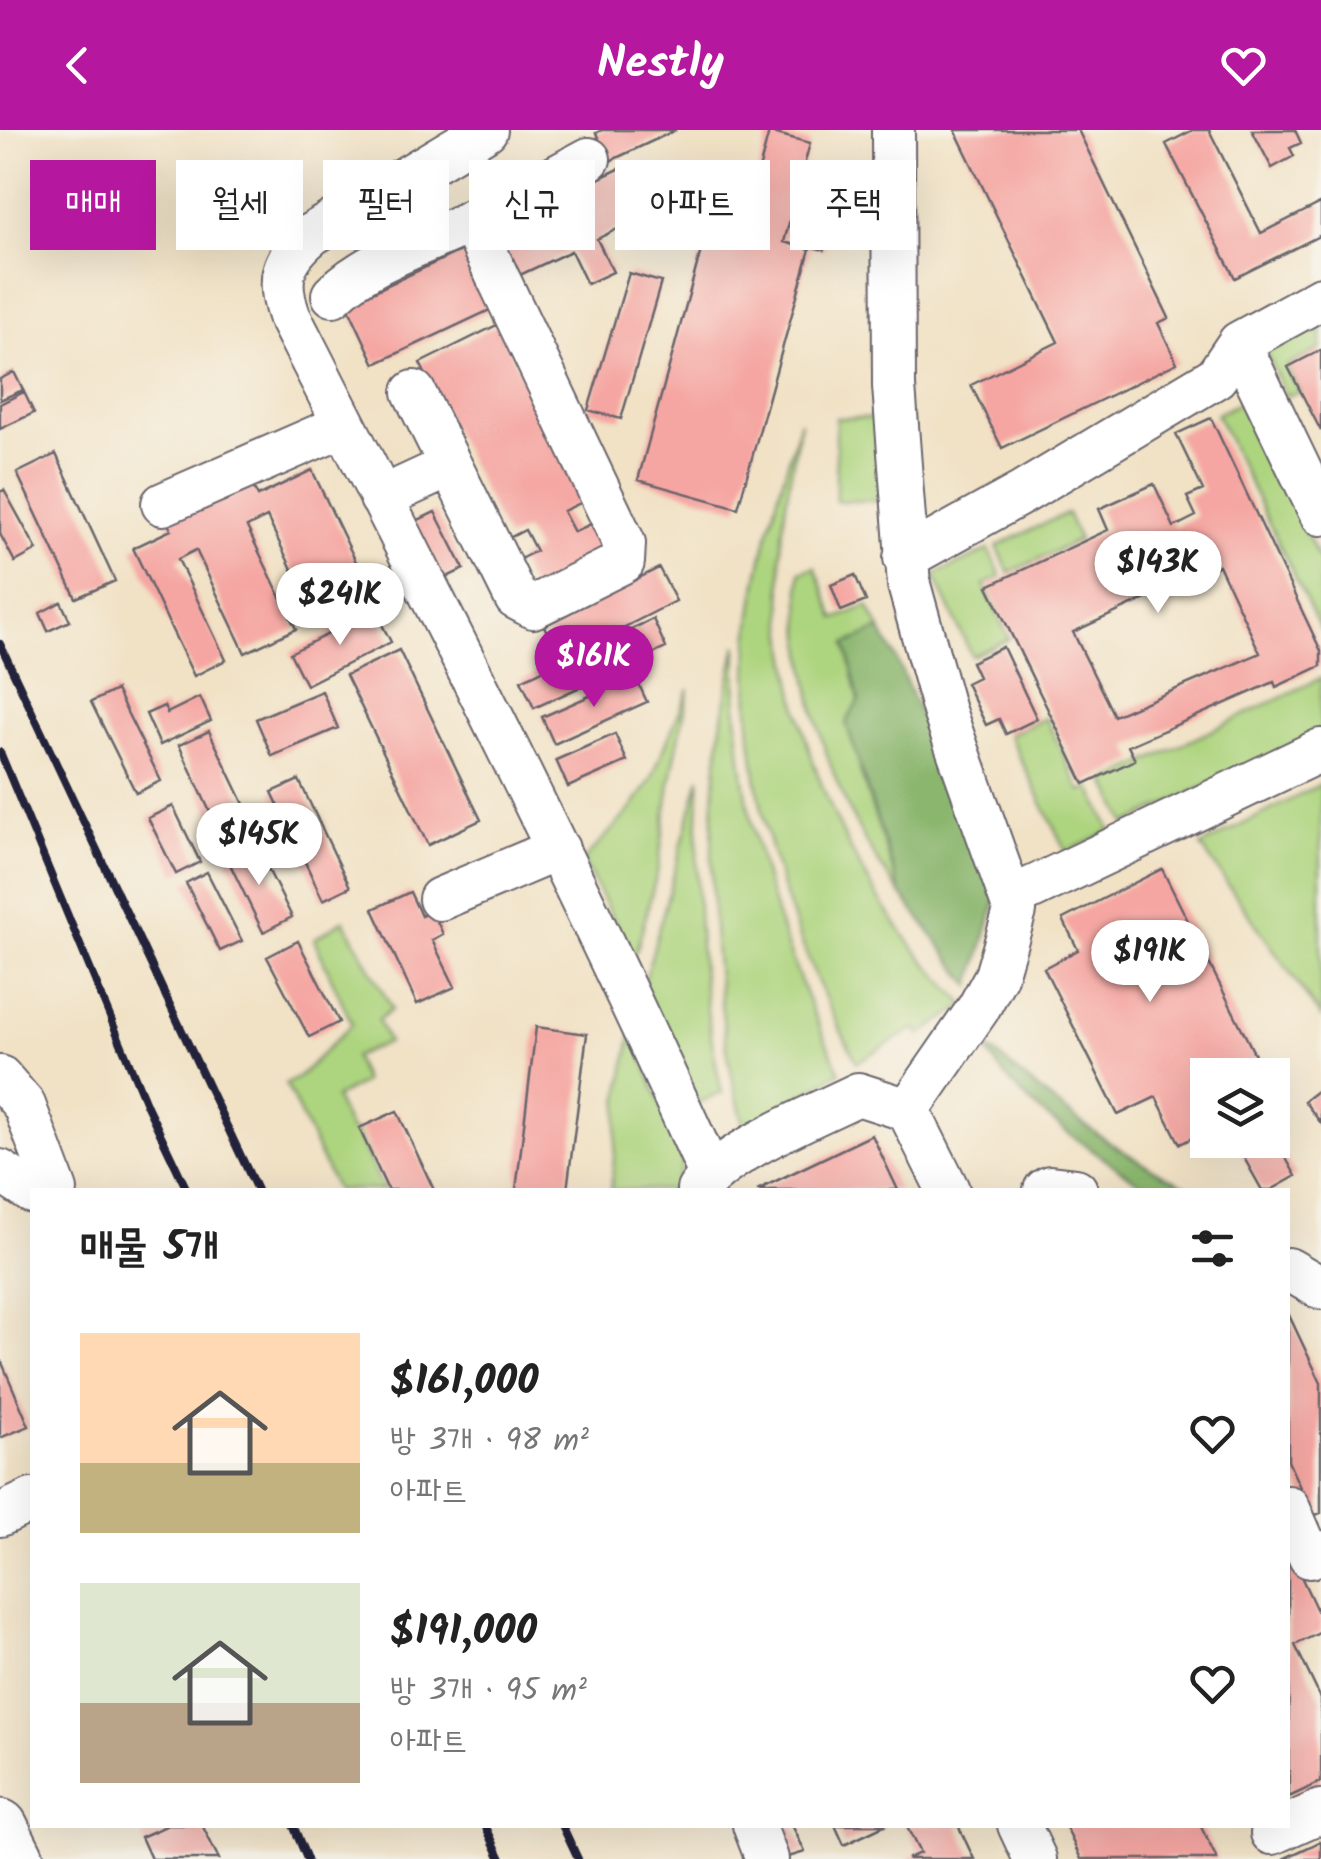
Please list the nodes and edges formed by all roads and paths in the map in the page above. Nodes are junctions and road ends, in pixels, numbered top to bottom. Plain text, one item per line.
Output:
1 (486, 130) edge
2 (893, 130) edge
3 (469, 223) edge
4 (484, 250) edge
5 (333, 295) dead end
6 (1321, 298) edge
7 (1239, 343) junction
8 (414, 392) dead end
9 (344, 425) junction
10 (450, 466) junction
11 (381, 498) junction
12 (163, 504) dead end
13 (1321, 514) edge
14 (906, 558) junction
15 (1321, 750) edge
16 (558, 849) junction
17 (1011, 898) junction
18 (440, 899) dead end
19 (0, 1078) edge
20 (908, 1110) junction
21 (0, 1172) edge
22 (704, 1182) edge
23 (55, 1188) edge
24 (947, 1188) edge
25 (30, 1191) edge
26 (1290, 1270) edge
27 (1321, 1288) edge
28 (30, 1501) edge
29 (1290, 1512) edge
30 (0, 1515) edge
31 (1321, 1552) edge
32 (1321, 1811) edge
33 (0, 1827) edge
34 (755, 1828) edge
35 (1020, 1828) edge
36 (1274, 1839) edge
37 (16, 1859) edge
38 (768, 1859) edge
39 (1035, 1859) edge

1 - 9 lane
2 - 14 lane
3 - 5 lane
4 - 10 lane
6 - 7 lane
7 - 13 lane
7 - 14 lane
8 - 10 lane
9 - 11 lane
9 - 12 lane
10 - 11 lane
11 - 16 lane
14 - 17 lane
15 - 17 lane
16 - 18 lane
16 - 22 lane
17 - 20 lane
19 - 23 lane
20 - 22 lane
20 - 24 lane
21 - 25 lane
26 - 27 lane
28 - 30 lane
29 - 31 lane
32 - 36 lane
33 - 37 main road
34 - 38 lane
35 - 39 lane

